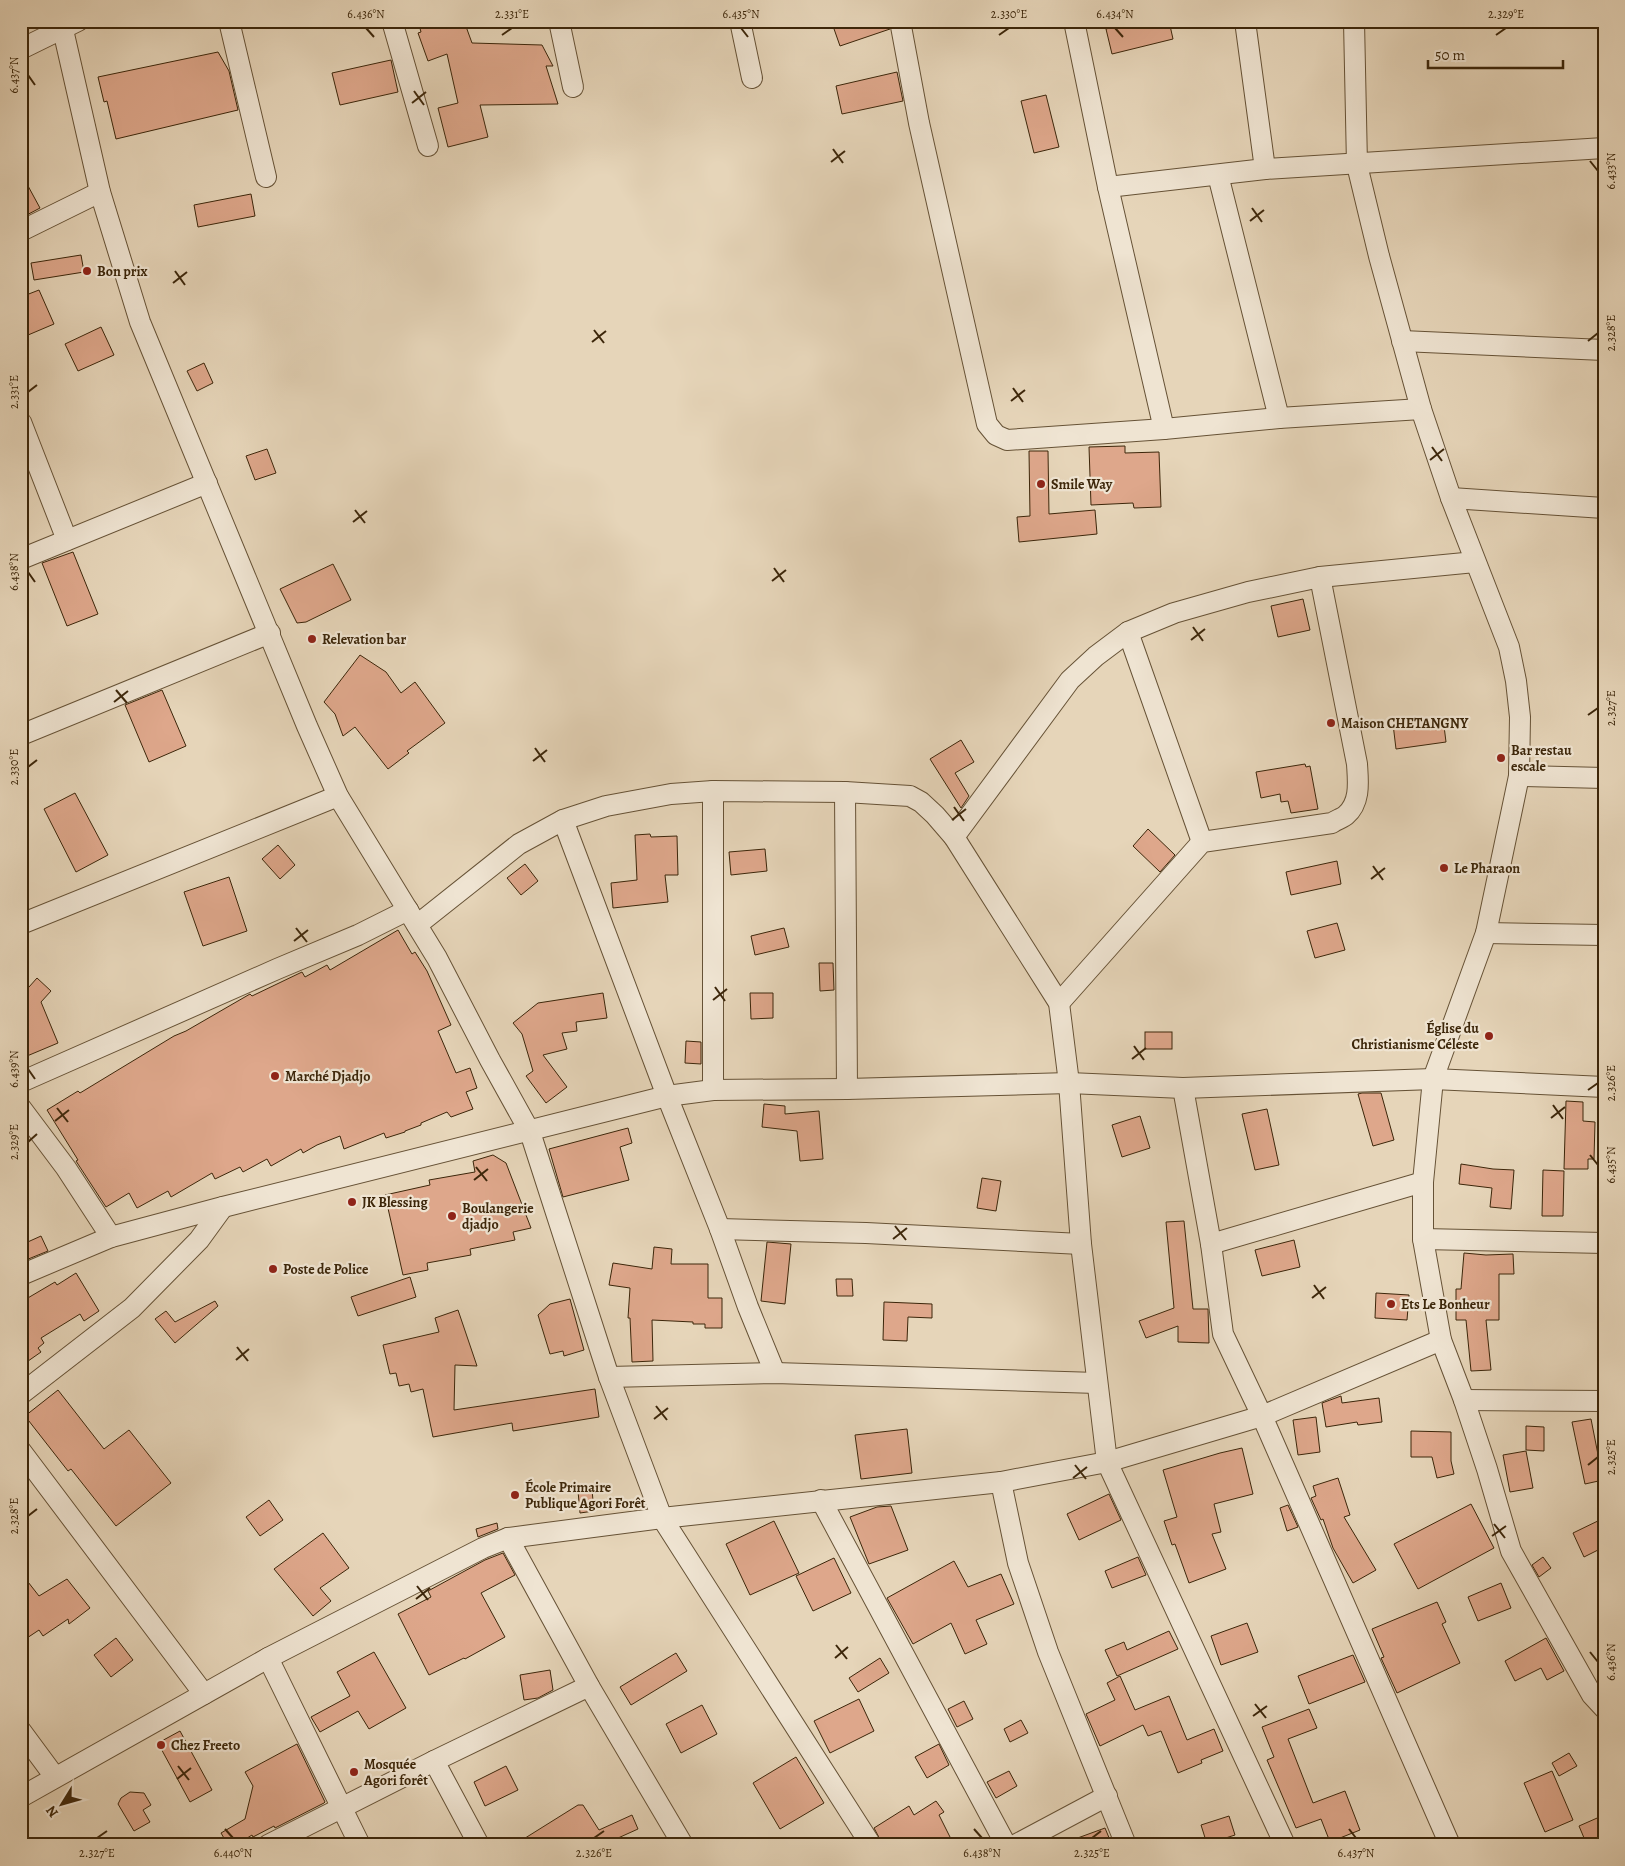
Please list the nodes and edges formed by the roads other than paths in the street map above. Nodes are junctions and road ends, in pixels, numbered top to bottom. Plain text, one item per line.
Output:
1 (229, 21) edge
2 (392, 21) edge
3 (559, 21) edge
4 (740, 21) edge
5 (900, 21) edge
6 (1074, 21) edge
7 (1245, 21) edge
8 (1354, 21) edge
9 (68, 24) edge
10 (21, 49) edge
11 (752, 78) dead end
12 (574, 88) dead end
13 (428, 146) dead end
14 (1604, 148) edge
15 (1358, 165) junction
16 (1265, 169) junction
17 (1218, 175) junction
18 (266, 177) dead end
19 (1108, 187) junction
20 (100, 192) junction
21 (21, 231) edge
22 (1402, 341) junction
23 (1604, 350) edge
24 (1420, 409) junction
25 (1279, 418) junction
26 (21, 422) edge
27 (1164, 430) junction
28 (207, 483) junction
29 (1451, 498) junction
30 (1604, 508) edge
31 (67, 540) junction
32 (21, 559) edge
33 (1475, 562) junction
34 (1320, 577) junction
35 (1128, 632) junction
36 (270, 633) junction
37 (21, 735) edge
38 (1520, 776) junction
39 (1604, 778) edge
40 (713, 791) junction
41 (845, 792) junction
42 (338, 796) junction
43 (563, 820) junction
44 (954, 837) junction
45 (1202, 842) junction
46 (413, 918) junction
47 (21, 924) edge
48 (1486, 933) junction
49 (1604, 935) edge
50 (1060, 1003) junction
51 (1433, 1079) junction
52 (21, 1082) edge
53 (1068, 1083) junction
54 (1604, 1087) edge
55 (1184, 1088) junction
56 (847, 1089) junction
57 (713, 1090) junction
58 (667, 1096) junction
59 (21, 1108) edge
60 (530, 1132) junction
61 (1423, 1182) junction
62 (223, 1207) junction
63 (720, 1229) junction
64 (111, 1237) junction
65 (1424, 1239) junction
66 (1604, 1243) edge
67 (1081, 1244) junction
68 (1211, 1244) junction
69 (21, 1275) edge
70 (1441, 1340) junction
71 (775, 1373) junction
72 (609, 1377) junction
73 (1096, 1383) junction
74 (21, 1394) edge
75 (1464, 1400) junction
76 (1604, 1401) edge
77 (1262, 1416) junction
78 (21, 1451) edge
79 (1106, 1462) junction
80 (1001, 1482) junction
81 (821, 1500) junction
82 (662, 1518) junction
83 (508, 1538) junction
84 (268, 1658) junction
85 (589, 1686) junction
86 (204, 1694) junction
87 (1600, 1696) edge
88 (21, 1731) edge
89 (434, 1760) junction
90 (55, 1778) junction
91 (21, 1796) edge
92 (1107, 1796) junction
93 (341, 1808) junction
94 (268, 1845) edge
95 (360, 1845) edge
96 (479, 1845) edge
97 (683, 1845) edge
98 (871, 1845) edge
99 (1006, 1845) edge
100 (1014, 1845) edge
101 (1126, 1845) edge
102 (1285, 1845) edge
103 (1450, 1845) edge

1 - 18 street
2 - 13 street
3 - 12 street
4 - 11 street
5 - 27 street
6 - 19 street
7 - 16 street
8 - 15 street
9 - 10 street
9 - 20 street
14 - 15 street
15 - 16 street
15 - 22 street
16 - 17 street
17 - 19 street
17 - 25 street
19 - 27 street
20 - 21 street
20 - 28 street
22 - 23 street
22 - 24 street
24 - 25 street
24 - 29 street
25 - 27 street
26 - 31 street
28 - 31 street
28 - 36 street
29 - 30 street
29 - 33 street
31 - 32 street
33 - 34 street
33 - 38 street
34 - 35 street
34 - 45 street
35 - 44 street
35 - 45 street
36 - 37 street
36 - 42 street
38 - 39 street
38 - 48 street
40 - 41 street
40 - 43 street
40 - 57 street
41 - 44 street
41 - 56 street
42 - 46 street
42 - 47 street
43 - 46 street
43 - 58 street
44 - 50 street
45 - 50 street
46 - 52 street
46 - 60 street
48 - 49 street
48 - 51 street
50 - 53 street
51 - 54 street
51 - 55 street
51 - 61 street
53 - 55 street
53 - 56 street
53 - 67 street
55 - 68 street
56 - 57 street
57 - 58 street
58 - 60 street
58 - 63 street
59 - 64 street
60 - 62 street
60 - 72 street
61 - 65 street
61 - 68 street
62 - 64 street
62 - 74 street
63 - 67 street
63 - 71 street
64 - 69 street
65 - 66 street
65 - 70 street
67 - 73 street
68 - 77 street
70 - 75 street
70 - 77 street
71 - 72 street
71 - 73 street
72 - 82 street
73 - 79 street
75 - 76 street
75 - 87 street
77 - 79 street
77 - 103 street
78 - 86 street
79 - 80 street
79 - 102 street
80 - 81 street
80 - 92 street
81 - 82 street
81 - 99 street
82 - 83 street
82 - 98 street
83 - 84 street
83 - 85 street
84 - 86 street
84 - 93 street
85 - 89 street
85 - 97 street
86 - 90 street
88 - 90 street
89 - 93 street
89 - 96 street
90 - 91 street
92 - 100 street
92 - 101 street
93 - 94 street
93 - 95 street

